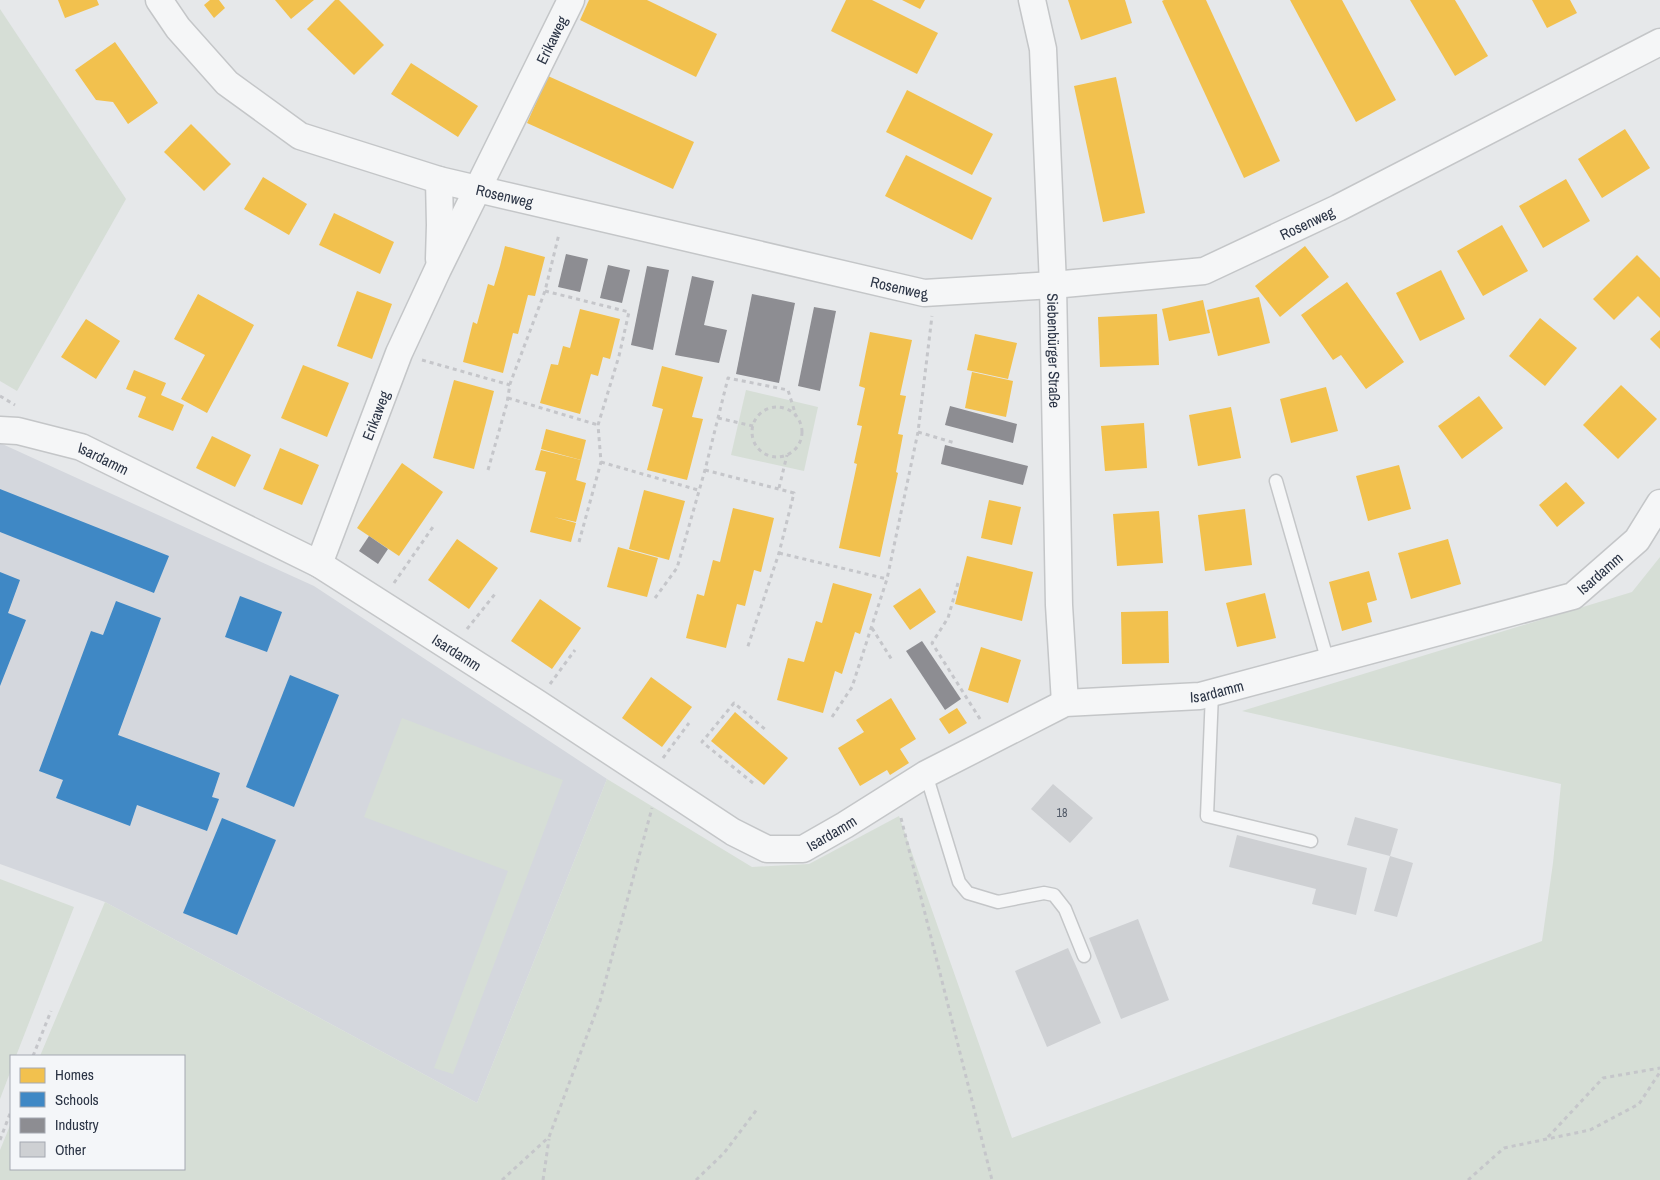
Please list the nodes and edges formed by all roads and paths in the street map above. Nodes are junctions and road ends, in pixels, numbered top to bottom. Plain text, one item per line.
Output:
1 (159, 0) edge
2 (571, 0) edge
3 (1032, 0) edge
4 (1660, 42) edge
5 (440, 180) junction
6 (478, 188) junction
7 (566, 209) junction
8 (438, 269) junction
9 (1053, 285) junction
10 (546, 291) junction
11 (935, 293) junction
12 (399, 353) junction
13 (510, 385) junction
14 (508, 398) junction
15 (796, 416) junction
16 (718, 418) junction
17 (598, 425) junction
18 (753, 426) junction
19 (0, 430) edge
20 (918, 432) junction
21 (955, 442) dead end
22 (788, 455) junction
23 (601, 462) junction
24 (488, 470) dead end
25 (705, 470) junction
26 (1276, 481) dead end
27 (779, 488) junction
28 (698, 490) junction
29 (1660, 503) edge
30 (435, 524) dead end
31 (580, 542) dead end
32 (779, 553) junction
33 (319, 564) junction
34 (887, 579) junction
35 (958, 583) dead end
36 (495, 594) dead end
37 (655, 598) dead end
38 (380, 603) junction
39 (872, 628) junction
40 (450, 649) junction
41 (747, 649) dead end
42 (575, 650) dead end
43 (892, 660) dead end
44 (1328, 662) junction
45 (1212, 693) junction
46 (537, 703) junction
47 (1064, 703) junction
48 (832, 717) dead end
49 (689, 723) dead end
50 (766, 730) dead end
51 (992, 739) junction
52 (926, 774) junction
53 (654, 780) junction
54 (753, 783) dead end
55 (895, 793) junction
56 (1311, 841) dead end
57 (1084, 956) dead end
58 (51, 1011) dead end
59 (33, 1055) edge
60 (1660, 1068) edge
61 (1660, 1072) edge
62 (758, 1108) dead end
63 (10, 1114) edge
64 (549, 1138) junction
65 (1548, 1138) junction
66 (0, 1140) edge
67 (502, 1180) edge
68 (543, 1180) edge
69 (696, 1180) edge
70 (992, 1180) edge
71 (1468, 1180) edge

1 - 5 street, Rosenweg
2 - 6 street, Erikaweg
3 - 9 street, Siebenbürger Straße
4 - 9 street, Rosenweg
5 - 6 street, Rosenweg
5 - 8 street, Erikaweg
6 - 7 street, Rosenweg
6 - 8 street, Erikaweg
7 - 10 path
7 - 11 street, Rosenweg
8 - 12 street, Erikaweg
9 - 11 street, Rosenweg
9 - 47 street, Siebenbürger Straße
10 - 13 path
10 - 17 path
11 - 20 path
12 - 13 path
12 - 33 street, Erikaweg
13 - 14 path
14 - 17 path
14 - 24 path
15 - 16 path
15 - 18 path
15 - 22 path
16 - 18 path
16 - 25 path
17 - 23 path
18 - 22 path
19 - 33 street, Isardamm
20 - 21 path
20 - 34 path
22 - 27 path
23 - 28 path
23 - 31 path
25 - 27 path
25 - 28 path
26 - 44 lane
27 - 32 path
28 - 37 path
29 - 44 street, Isardamm
30 - 38 path
32 - 34 path
32 - 41 path
33 - 38 street, Isardamm
34 - 39 path
35 - 51 path
36 - 40 path
38 - 40 street, Isardamm
39 - 43 path
39 - 48 path
40 - 46 street, Isardamm
42 - 46 path
44 - 45 street, Isardamm
45 - 47 street, Isardamm
45 - 56 lane
46 - 53 street, Isardamm
47 - 51 street, Isardamm
49 - 53 path
50 - 54 path
51 - 52 street, Isardamm
52 - 55 street, Isardamm
52 - 57 lane
53 - 55 street, Isardamm
53 - 64 path
55 - 70 path
58 - 59 path
60 - 65 path
61 - 65 path
62 - 69 path
63 - 66 path
64 - 67 path
64 - 68 path
65 - 71 path

